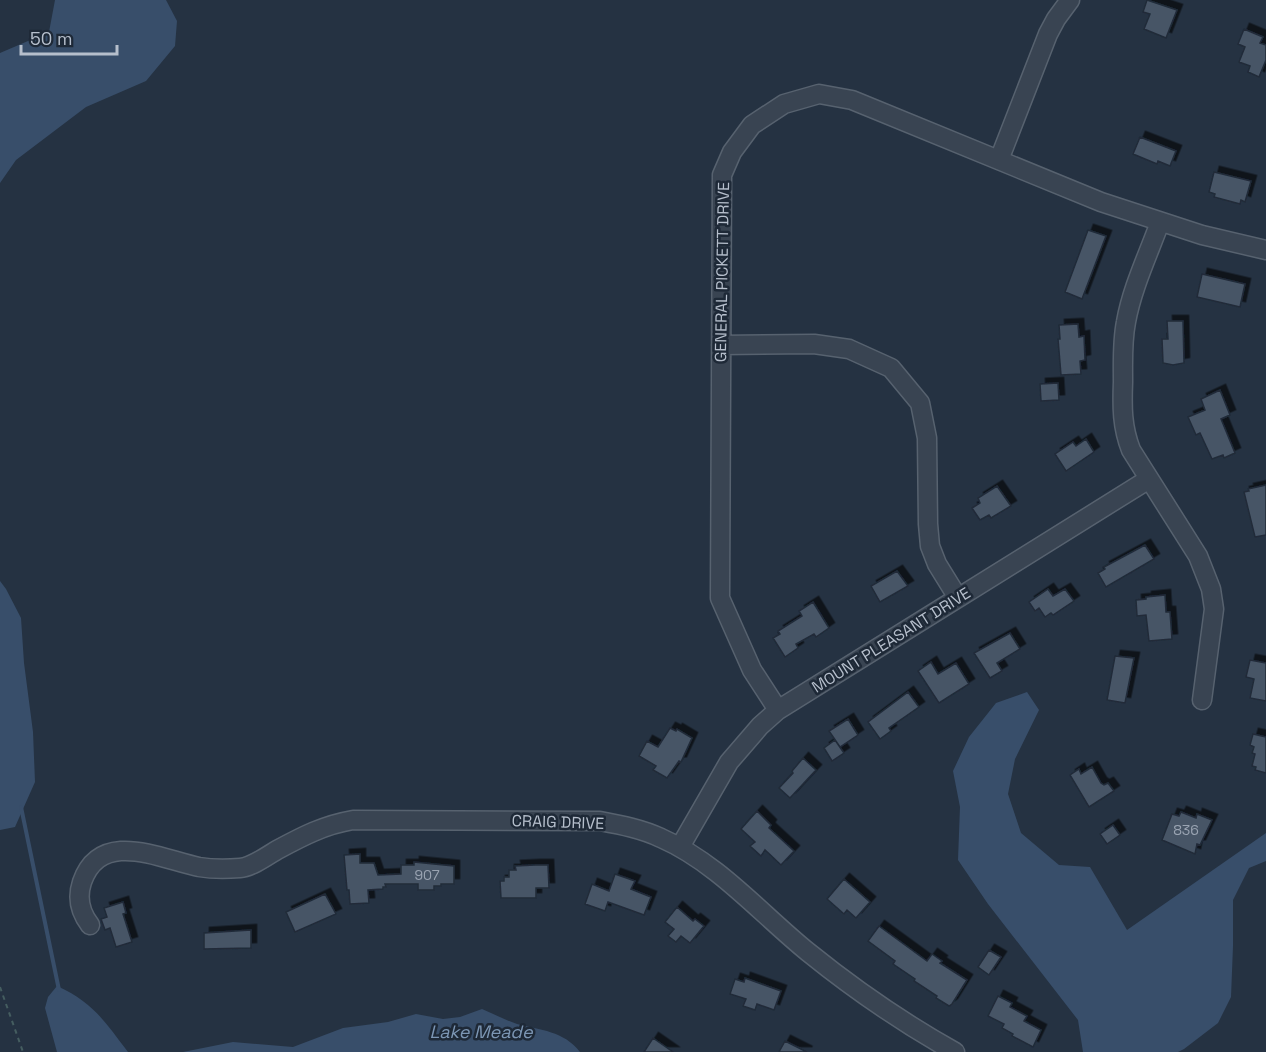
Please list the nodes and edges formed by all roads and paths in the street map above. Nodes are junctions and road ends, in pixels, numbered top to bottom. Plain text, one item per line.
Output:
1 (1070, 0) edge
2 (999, 160) junction
3 (1160, 222) junction
4 (1266, 250) edge
5 (721, 345) junction
6 (1149, 479) junction
7 (958, 598) junction
8 (1202, 700) dead end
9 (778, 710) junction
10 (680, 848) junction
11 (90, 925) dead end
12 (0, 987) edge
13 (23, 1052) edge
14 (955, 1052) edge

1 - 2 street
2 - 3 street, GENERAL PICKETT DRIVE
2 - 5 street, GENERAL PICKETT DRIVE
3 - 4 street, GENERAL PICKETT DRIVE
3 - 6 street
5 - 7 street
5 - 9 street, GENERAL PICKETT DRIVE
6 - 7 street, MOUNT PLEASANT DRIVE
6 - 8 street
7 - 9 street, MOUNT PLEASANT DRIVE
9 - 10 street, MOUNT PLEASANT DRIVE
10 - 11 street, CRAIG DRIVE
10 - 14 street, CRAIG DRIVE
12 - 13 path

